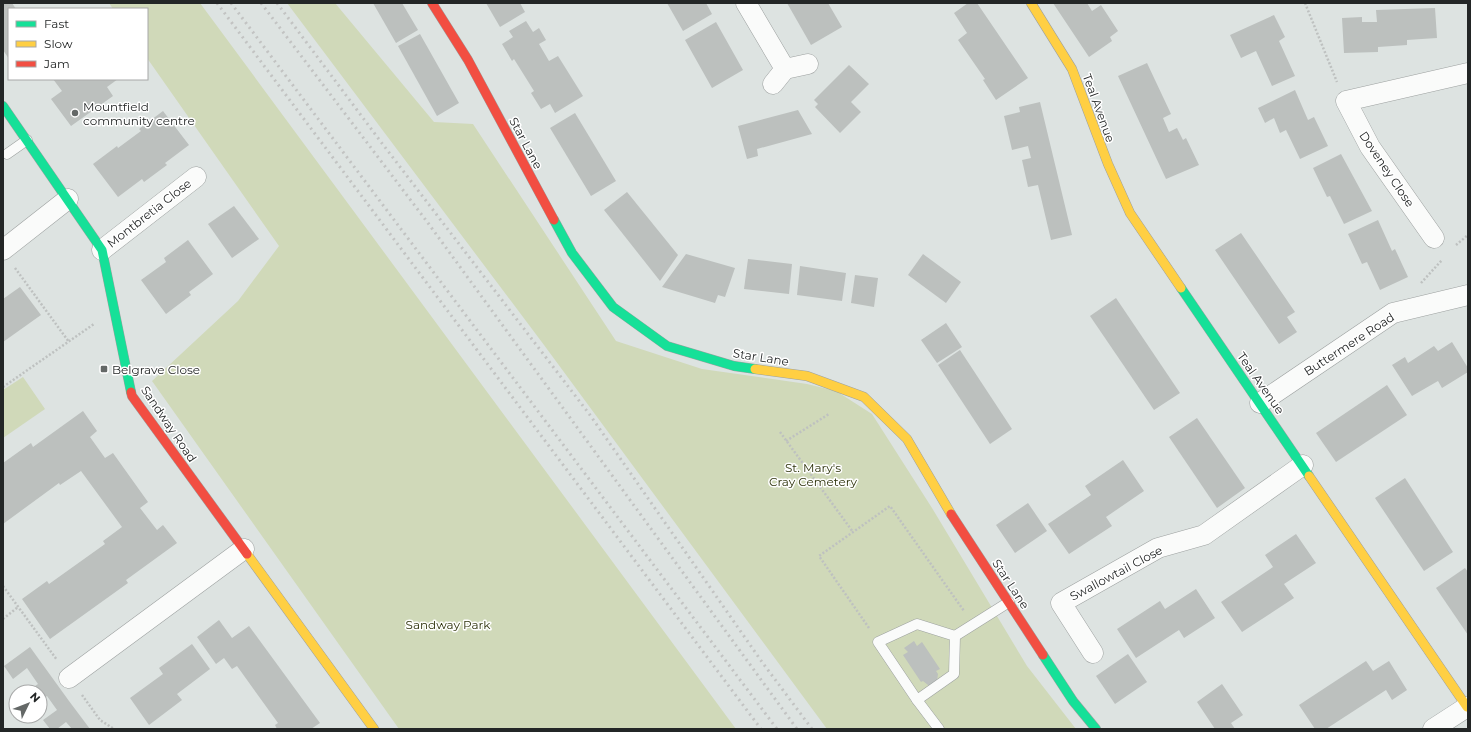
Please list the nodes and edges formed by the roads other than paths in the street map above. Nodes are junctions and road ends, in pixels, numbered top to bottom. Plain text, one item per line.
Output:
1 (432, 3) edge
2 (746, 3) edge
3 (1031, 3) edge
4 (808, 64) dead end
5 (1468, 73) edge
6 (3, 106) edge
7 (27, 140) junction
8 (7, 154) dead end
9 (196, 177) dead end
10 (68, 199) junction
11 (1434, 238) dead end
12 (102, 250) junction
13 (8, 257) edge
14 (1468, 296) edge
15 (1260, 403) junction
16 (1303, 465) junction
17 (244, 549) junction
18 (1009, 602) junction
19 (955, 636) junction
20 (1093, 653) dead end
21 (69, 678) dead end
22 (918, 700) junction
23 (1467, 707) edge
24 (374, 729) edge
25 (939, 729) edge
26 (1096, 729) edge
27 (1434, 729) edge

1 - 18 street, Star Lane
2 - 4 street
3 - 15 street, Teal Avenue
5 - 11 street, Doveney Close
6 - 7 street, Sandway Road
7 - 8 lane
7 - 10 street, Sandway Road
9 - 12 street, Montbretia Close
10 - 12 street, Sandway Road
10 - 13 street
12 - 17 street, Sandway Road
14 - 15 street, Buttermere Road
15 - 16 street, Teal Avenue
16 - 20 street, Swallowtail Close
16 - 23 street, Teal Avenue
17 - 21 street
17 - 24 street, Sandway Road
18 - 19 lane
18 - 26 street, Star Lane
19 - 22 lane
19 - 22 lane
22 - 25 lane
23 - 27 street

